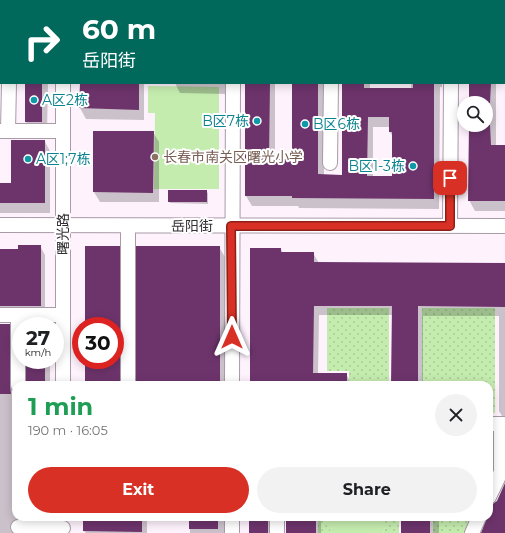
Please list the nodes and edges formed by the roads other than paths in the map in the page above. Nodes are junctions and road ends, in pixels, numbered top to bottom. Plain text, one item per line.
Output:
1 (9, 84) edge
2 (63, 84) edge
3 (232, 84) edge
4 (331, 84) edge
5 (451, 84) edge
6 (4, 131) edge
7 (63, 131) junction
8 (330, 163) dead end
9 (0, 226) edge
10 (63, 226) junction
11 (128, 226) junction
12 (231, 226) junction
13 (450, 226) junction
14 (505, 226) edge
15 (0, 315) edge
16 (18, 315) junction
17 (63, 315) junction
18 (18, 381) edge
19 (63, 381) edge
20 (128, 381) edge
21 (232, 381) edge
22 (498, 424) edge
23 (493, 489) edge
24 (232, 521) edge
25 (277, 521) edge
26 (477, 521) edge
27 (18, 526) edge
28 (63, 526) edge
29 (232, 533) edge
30 (277, 533) edge
31 (472, 533) edge

1 - 6 street
2 - 7 street, 曙光路
3 - 12 street
4 - 8 street
5 - 13 street
6 - 7 street
7 - 10 street, 曙光路
9 - 10 street, 岳阳街
10 - 11 street, 岳阳街
10 - 17 street, 曙光路
11 - 12 street, 岳阳街
11 - 20 street
12 - 13 street, 岳阳街
12 - 21 street
13 - 14 street, 岳阳街
15 - 16 street
16 - 17 street
16 - 18 street
17 - 19 street, 曙光路
22 - 23 street
24 - 29 street
25 - 30 street
26 - 31 street
27 - 28 street

